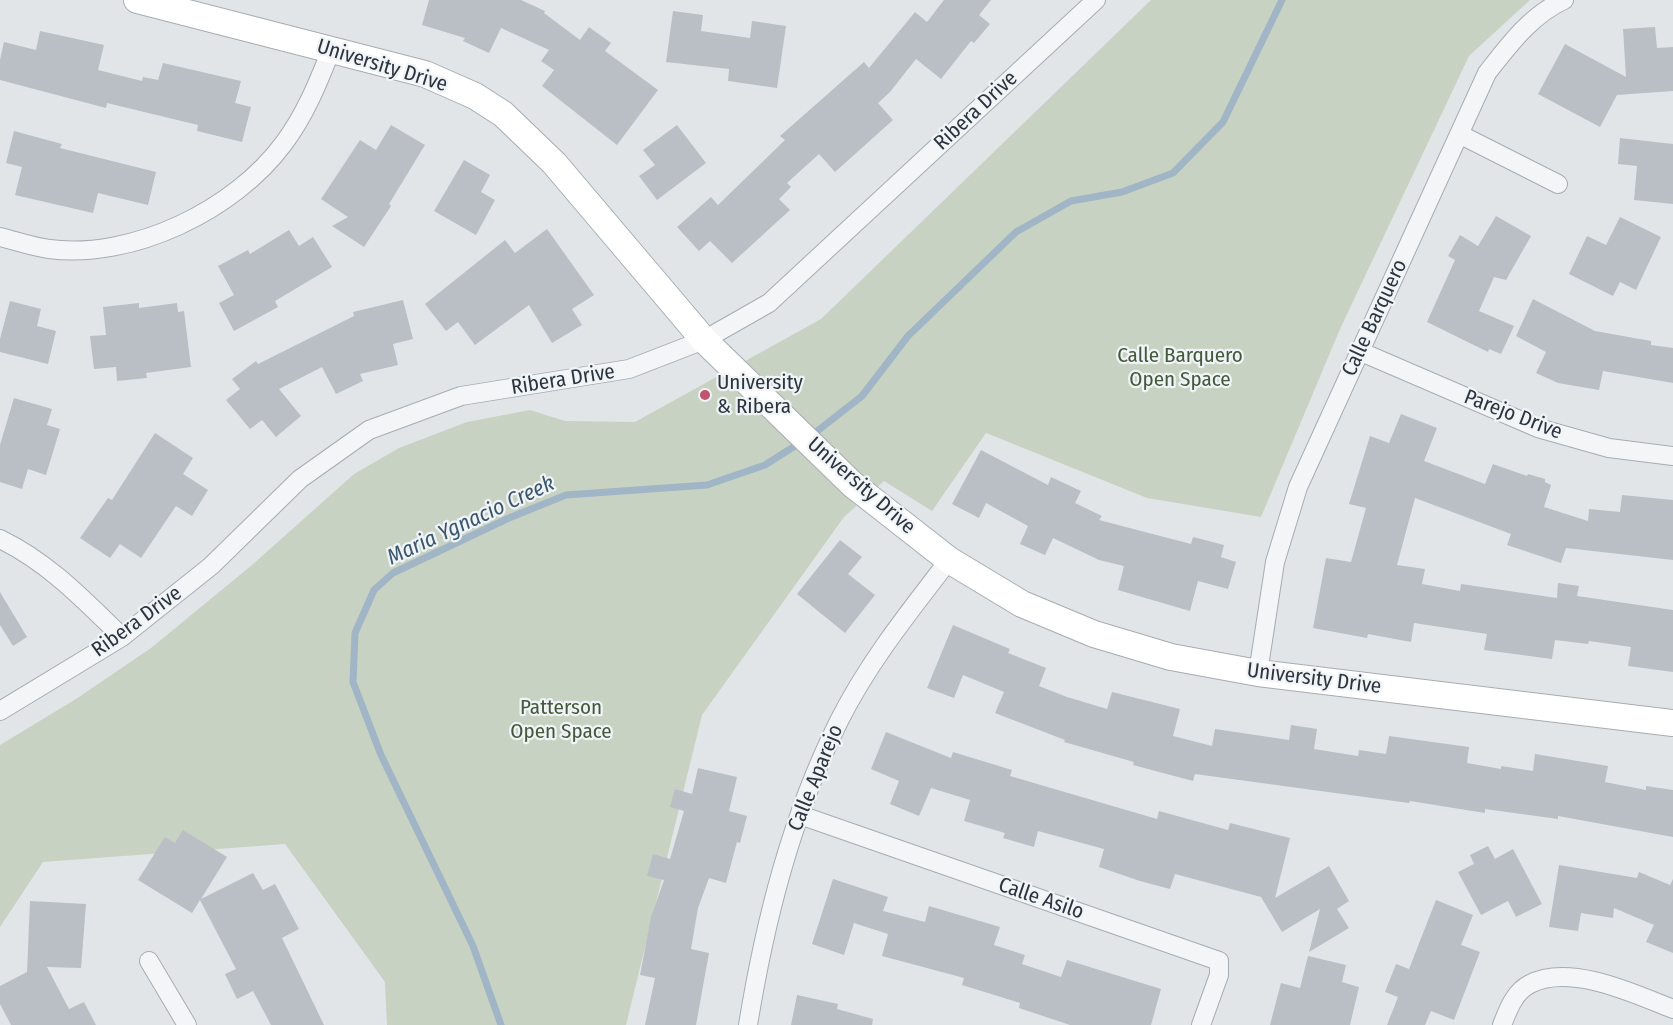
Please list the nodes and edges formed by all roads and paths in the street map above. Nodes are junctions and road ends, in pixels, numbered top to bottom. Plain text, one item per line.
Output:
1 (137, 0) edge
2 (1096, 0) edge
3 (1564, 0) edge
4 (192, 7) edge
5 (331, 50) junction
6 (1459, 134) junction
7 (1558, 184) dead end
8 (0, 237) edge
9 (704, 340) junction
10 (1359, 351) junction
11 (1673, 456) edge
12 (0, 539) edge
13 (949, 560) junction
14 (122, 637) junction
15 (1258, 673) junction
16 (0, 711) edge
17 (1673, 723) edge
18 (800, 815) junction
19 (149, 961) dead end
20 (1673, 1010) edge
21 (186, 1025) edge
22 (748, 1025) edge
23 (1201, 1025) edge
24 (1502, 1025) edge

1 - 4 street, University Drive
2 - 9 street, Ribera Drive
3 - 6 street, Calle Barquero
4 - 5 street, University Drive
5 - 8 street
5 - 9 street, University Drive
6 - 7 street
6 - 10 street, Calle Barquero
9 - 13 street, University Drive
9 - 14 street, Ribera Drive
10 - 11 street, Parejo Drive
10 - 15 street, Calle Barquero
12 - 14 street
13 - 15 street, University Drive
13 - 18 street, Calle Aparejo
14 - 16 street, Ribera Drive
15 - 17 street, University Drive
18 - 22 street, Calle Aparejo
18 - 23 street, Calle Asilo
19 - 21 street
20 - 24 street

